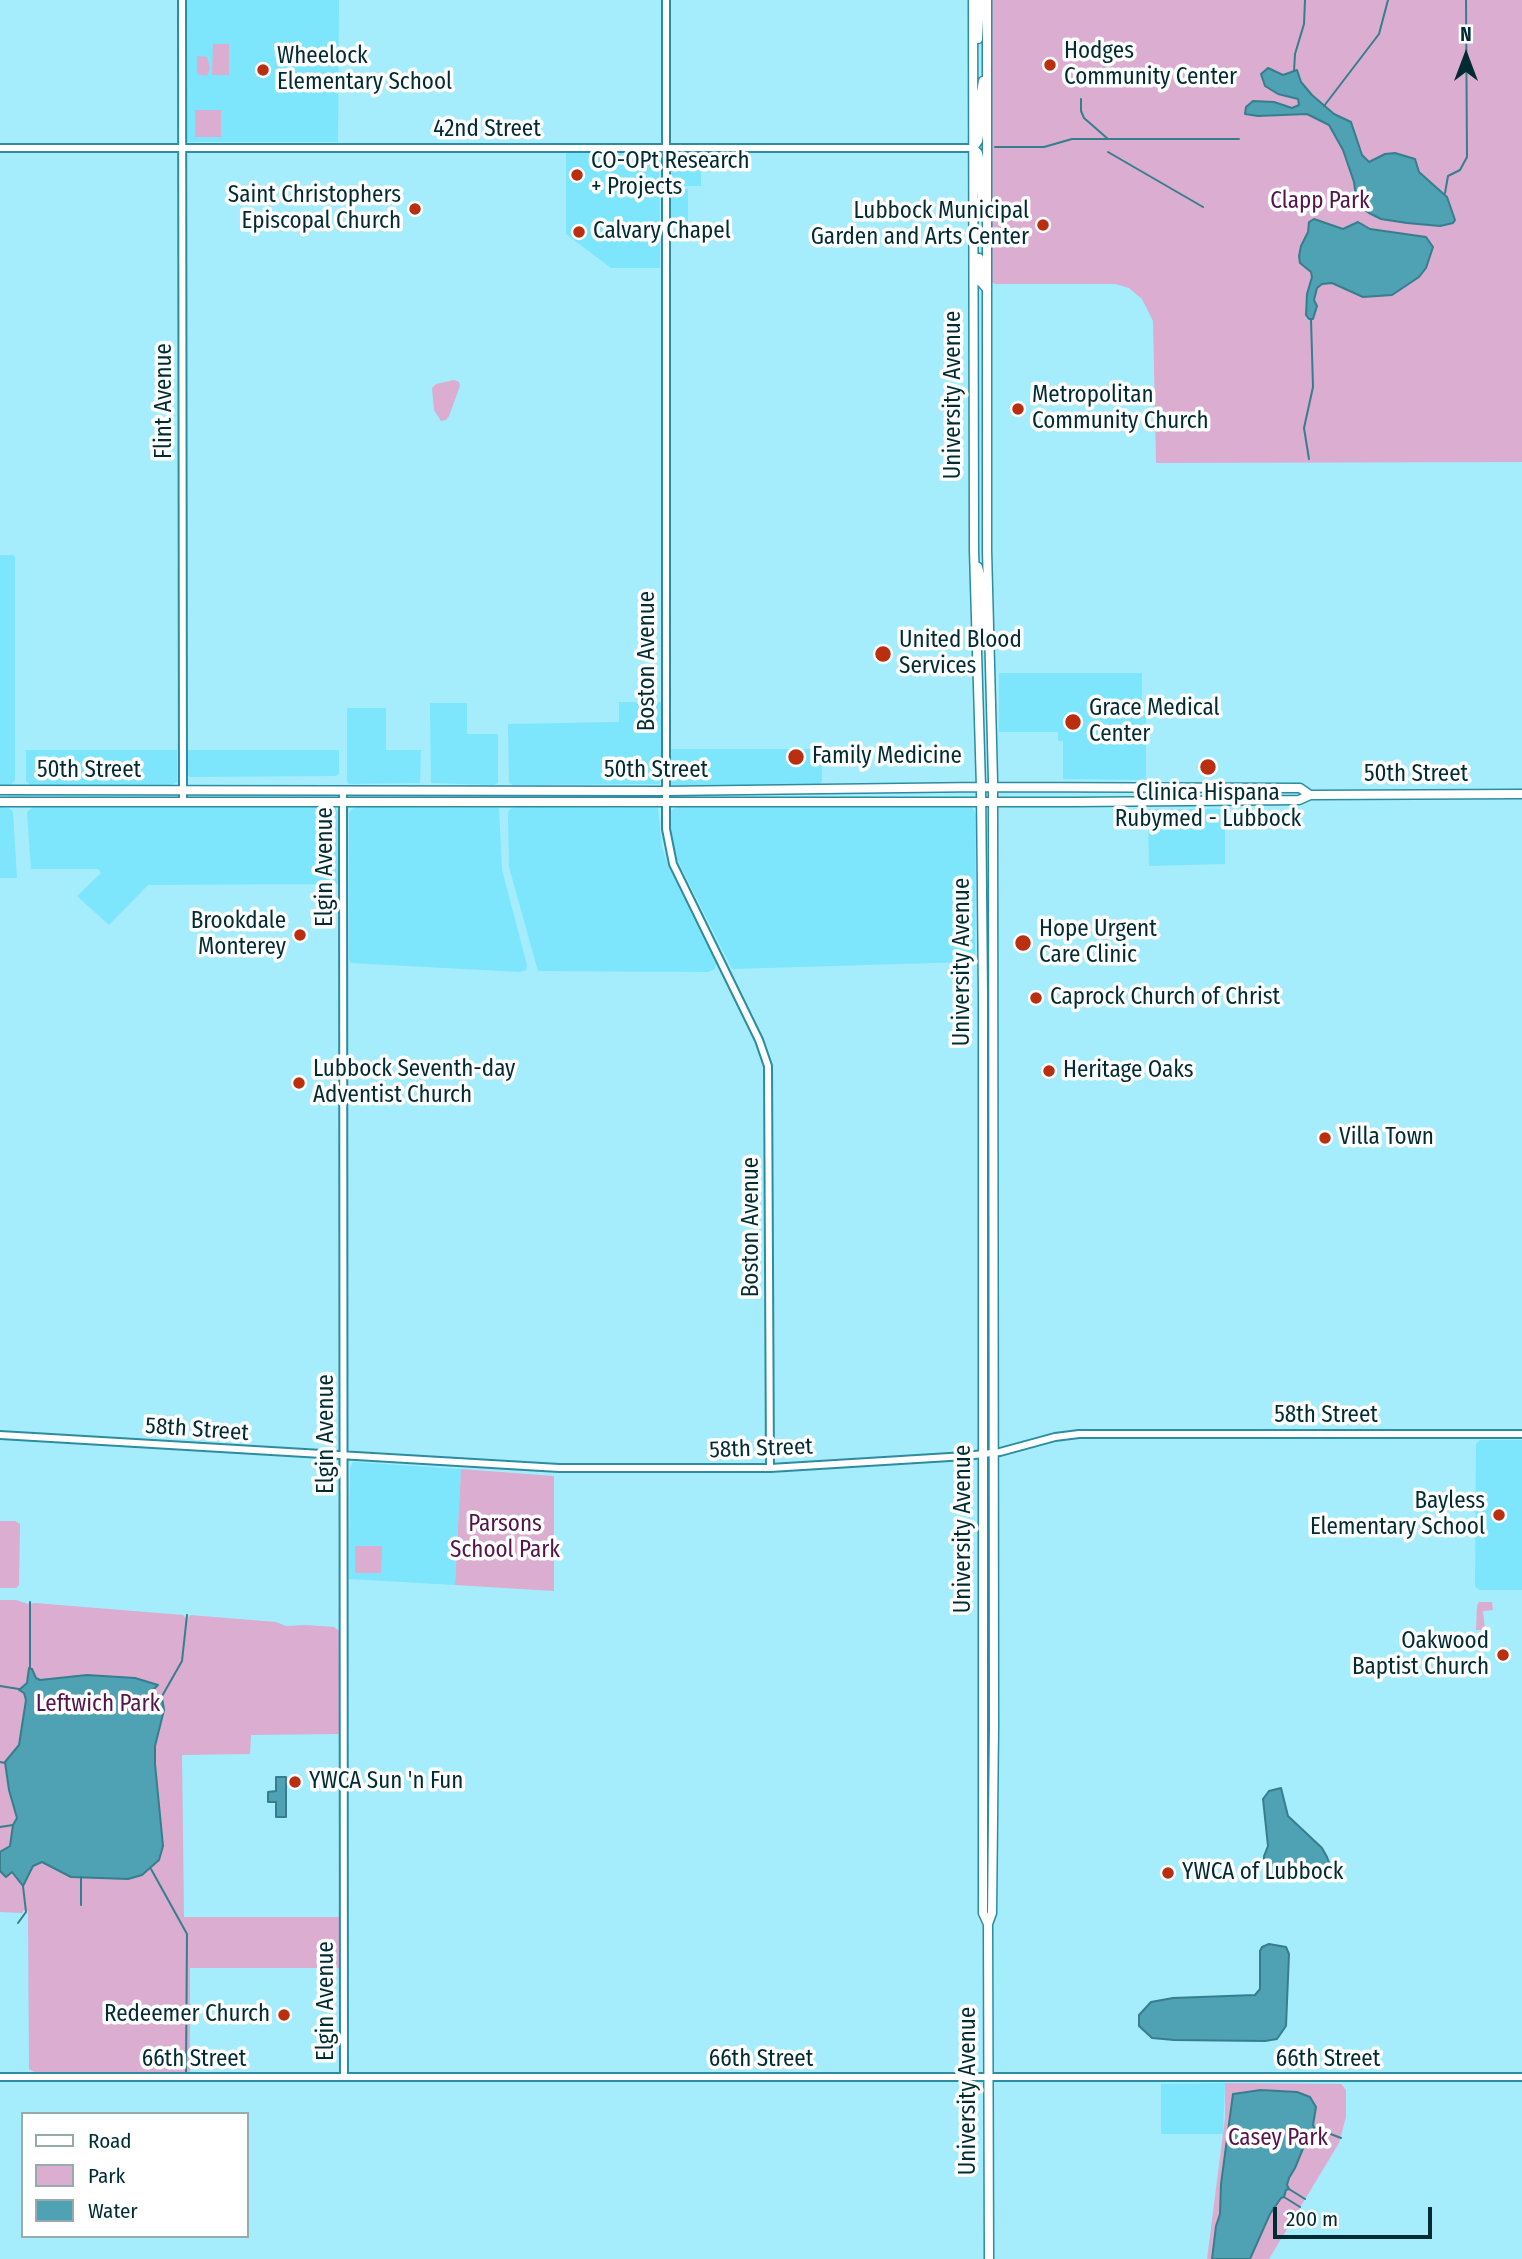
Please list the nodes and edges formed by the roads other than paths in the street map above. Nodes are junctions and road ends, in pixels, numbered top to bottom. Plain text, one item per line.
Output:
1 (182, 0) edge
2 (666, 0) edge
3 (974, 0) edge
4 (980, 0) edge
5 (987, 0) edge
6 (974, 63) junction
7 (986, 67) junction
8 (0, 148) edge
9 (183, 148) junction
10 (665, 148) junction
11 (973, 148) junction
12 (974, 228) junction
13 (986, 228) junction
14 (987, 289) junction
15 (974, 550) junction
16 (989, 631) junction
17 (991, 692) junction
18 (979, 693) junction
19 (981, 787) junction
20 (993, 787) junction
21 (0, 790) edge
22 (183, 790) junction
23 (343, 790) junction
24 (665, 791) junction
25 (1310, 794) junction
26 (1522, 794) edge
27 (0, 802) edge
28 (183, 802) junction
29 (343, 802) junction
30 (981, 802) junction
31 (993, 802) junction
32 (665, 803) junction
33 (1522, 1434) edge
34 (0, 1435) edge
35 (988, 1453) junction
36 (344, 1456) junction
37 (770, 1468) junction
38 (0, 2077) edge
39 (344, 2077) junction
40 (1522, 2077) edge
41 (988, 2078) junction
42 (989, 2259) edge

1 - 9 street, Flint Avenue
2 - 10 street, Boston Avenue
3 - 6 main road, University Avenue
4 - 6 main road
5 - 7 main road, University Avenue
6 - 11 main road, University Avenue
7 - 11 main road
7 - 13 main road, University Avenue
8 - 9 street, 42nd Street
9 - 10 street, 42nd Street
9 - 22 street, Flint Avenue
10 - 11 street, 42nd Street
10 - 24 street, Boston Avenue
11 - 12 main road, University Avenue
11 - 13 main road
12 - 14 main road
12 - 15 main road, University Avenue
13 - 14 main road, University Avenue
14 - 16 main road, University Avenue
15 - 16 main road
15 - 18 main road, University Avenue
16 - 17 main road, University Avenue
17 - 18 main road
17 - 20 main road, University Avenue
18 - 19 main road, University Avenue
19 - 20 main road, 50th Street
19 - 24 main road, 50th Street
19 - 30 main road, University Avenue
20 - 25 main road, 50th Street
20 - 31 main road, University Avenue
21 - 22 main road, 50th Street
22 - 23 main road, 50th Street
22 - 28 street, Flint Avenue
23 - 24 main road, 50th Street
23 - 29 street, Elgin Avenue
24 - 32 street, Boston Avenue
25 - 26 main road, 50th Street
25 - 31 main road, 50th Street
27 - 28 main road, 50th Street
28 - 29 main road, 50th Street
29 - 32 main road, 50th Street
29 - 36 street, Elgin Avenue
30 - 31 main road, 50th Street
30 - 32 main road, 50th Street
30 - 35 main road, University Avenue
31 - 35 main road, University Avenue
32 - 37 street, Boston Avenue
33 - 35 street, 58th Street
34 - 36 street, 58th Street
35 - 37 street, 58th Street
35 - 41 main road, University Avenue
36 - 37 street, 58th Street
36 - 39 street, Elgin Avenue
38 - 39 street, 66th Street
39 - 41 street, 66th Street
40 - 41 street, 66th Street
41 - 42 main road, University Avenue

